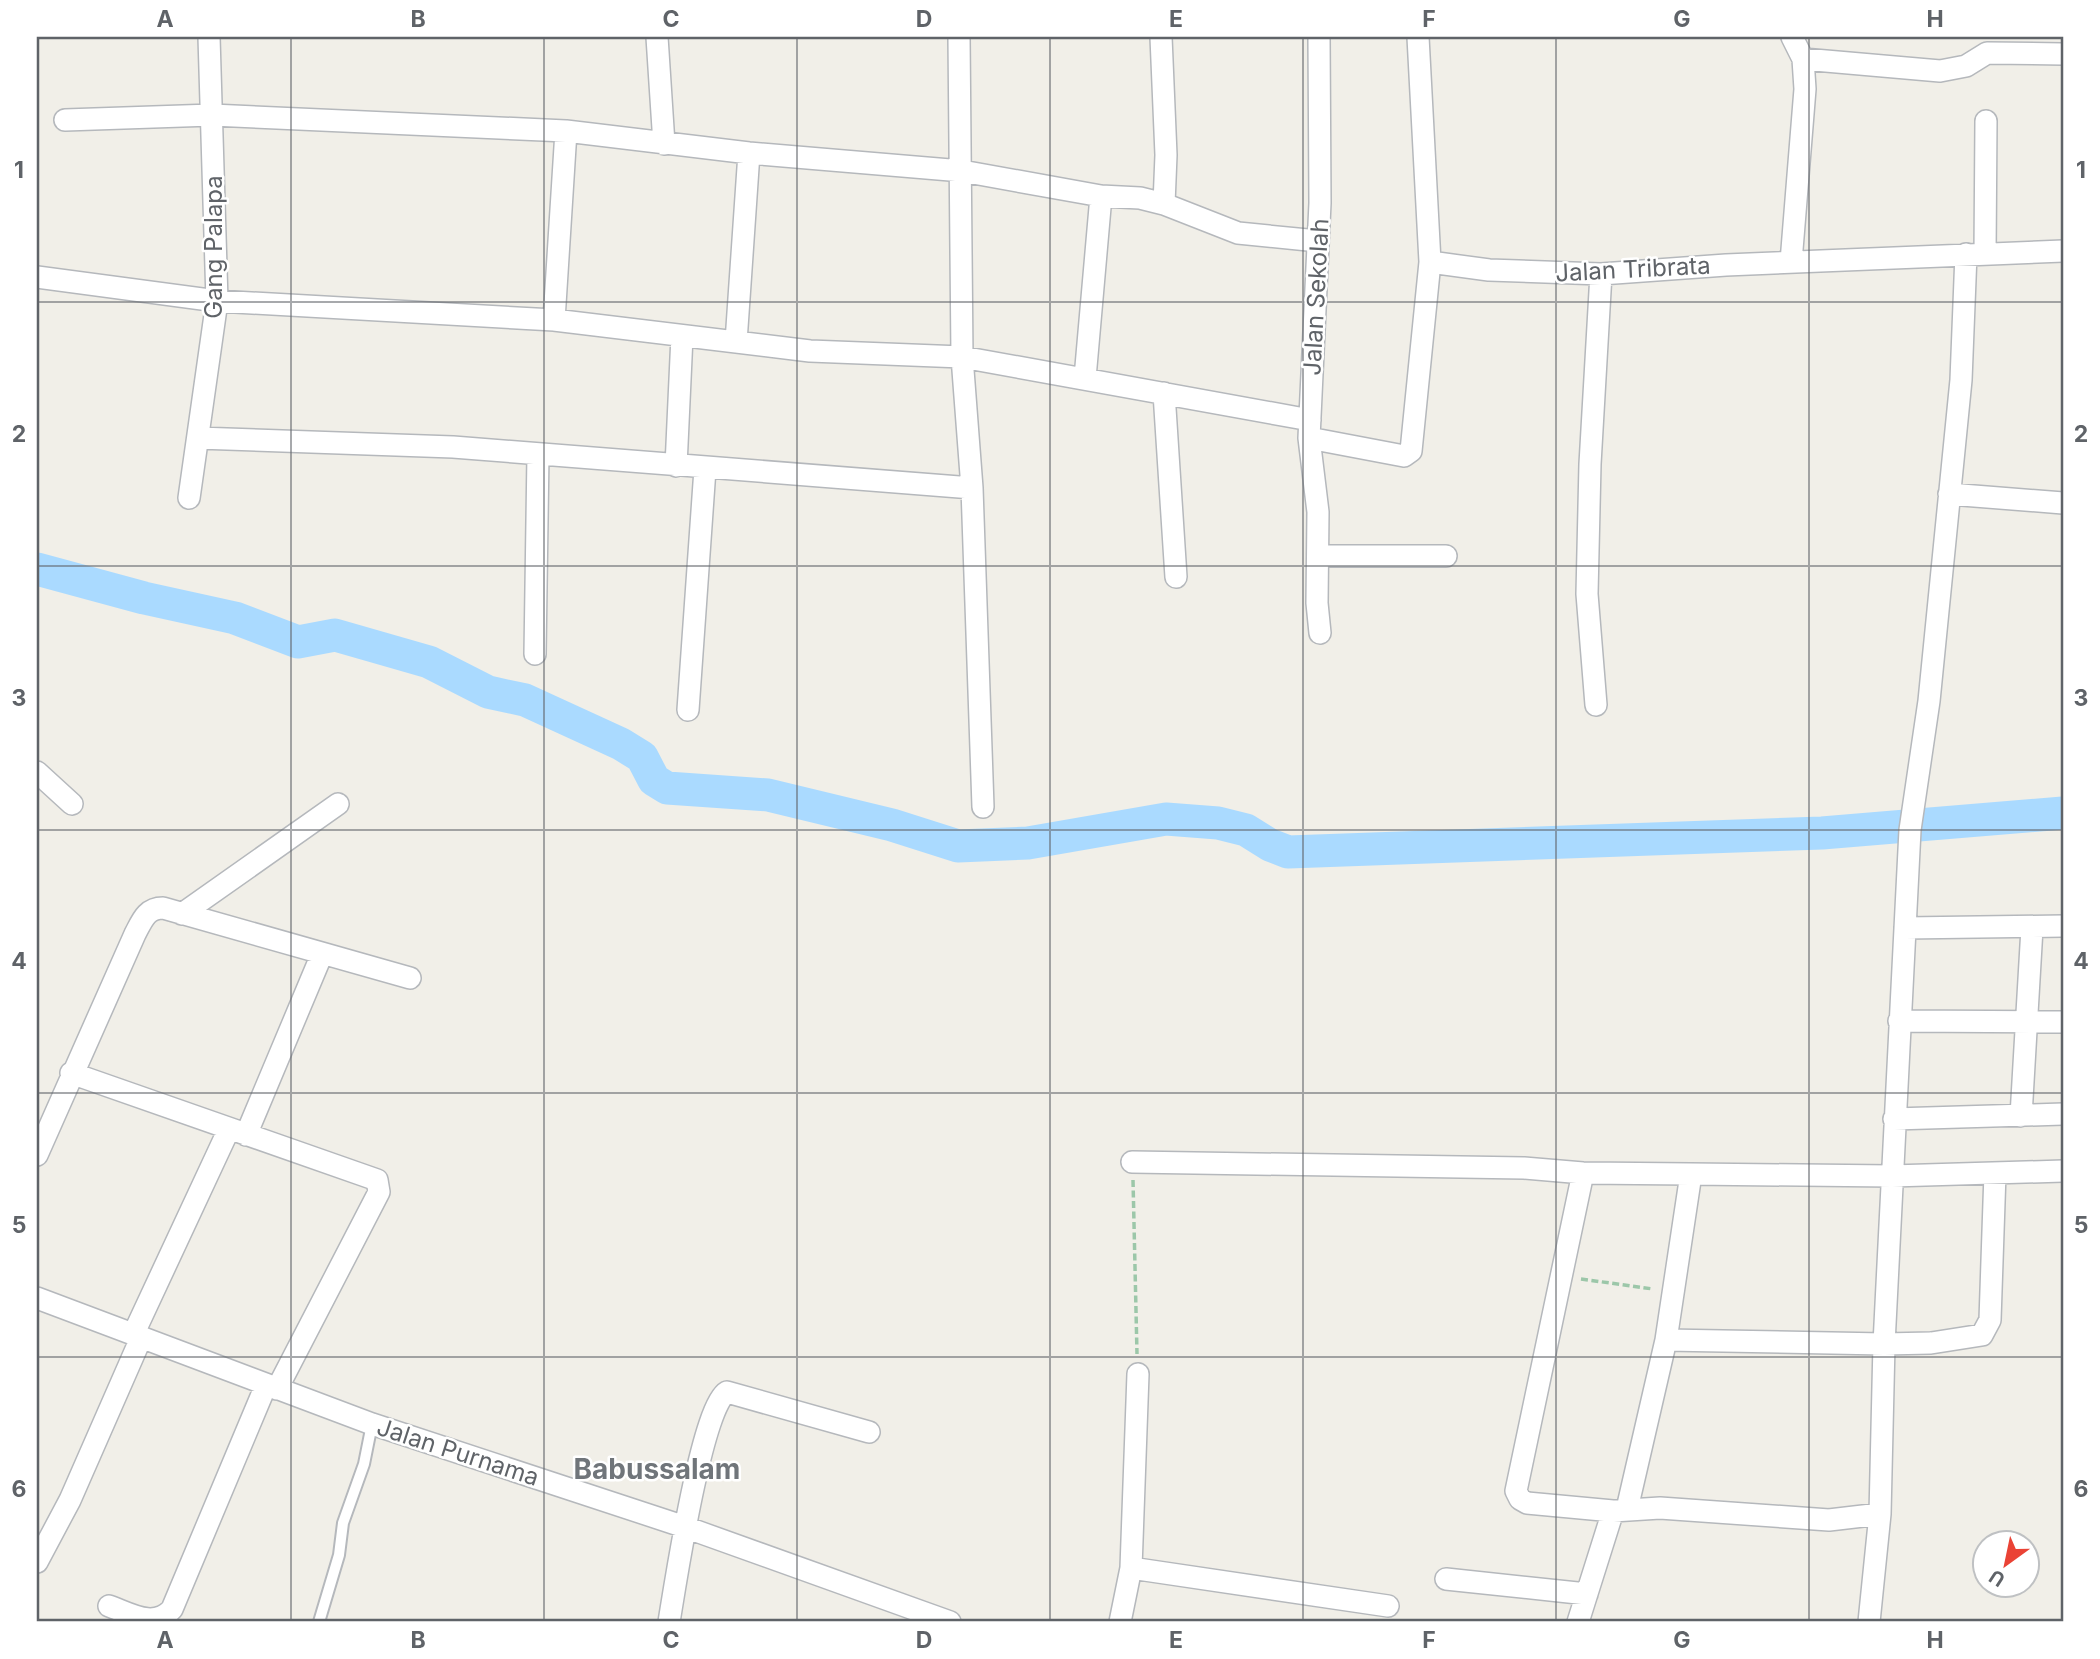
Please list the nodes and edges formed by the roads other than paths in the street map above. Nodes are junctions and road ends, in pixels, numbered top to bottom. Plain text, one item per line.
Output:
1 (209, 37) edge
2 (657, 37) edge
3 (959, 37) edge
4 (1161, 37) edge
5 (1319, 37) edge
6 (1418, 37) edge
7 (1792, 37) edge
8 (1987, 45) edge
9 (2063, 54) edge
10 (1803, 59) junction
11 (212, 115) junction
12 (65, 120) dead end
13 (1986, 121) dead end
14 (566, 131) junction
15 (664, 144) junction
16 (749, 152) junction
17 (962, 171) junction
18 (1101, 196) junction
19 (1164, 204) junction
20 (1318, 242) junction
21 (2063, 251) edge
22 (1975, 254) junction
23 (1430, 262) junction
24 (1791, 262) junction
25 (1601, 274) junction
26 (37, 277) edge
27 (217, 301) junction
28 (554, 320) junction
29 (682, 336) junction
30 (736, 342) junction
31 (962, 357) junction
32 (1085, 378) junction
33 (1164, 393) junction
34 (1310, 429) junction
35 (198, 438) junction
36 (538, 454) junction
37 (676, 466) junction
38 (705, 469) junction
39 (972, 488) junction
40 (1949, 494) junction
41 (189, 498) dead end
42 (2063, 502) edge
43 (1318, 556) junction
44 (1446, 556) dead end
45 (1176, 577) dead end
46 (1320, 633) dead end
47 (535, 654) dead end
48 (1596, 705) dead end
49 (688, 710) dead end
50 (37, 772) edge
51 (72, 804) dead end
52 (338, 804) dead end
53 (983, 807) dead end
54 (182, 914) junction
55 (2063, 926) edge
56 (1905, 928) junction
57 (2032, 928) junction
58 (322, 954) junction
59 (410, 978) dead end
60 (1899, 1021) junction
61 (2028, 1023) junction
62 (2063, 1023) edge
63 (71, 1073) junction
64 (2063, 1114) edge
65 (2021, 1116) junction
66 (1895, 1119) junction
67 (238, 1132) junction
68 (37, 1155) edge
69 (1132, 1162) road end
70 (2063, 1171) edge
71 (1583, 1173) junction
72 (1995, 1173) junction
73 (1691, 1174) junction
74 (1892, 1176) junction
75 (37, 1298) edge
76 (137, 1336) junction
77 (1666, 1340) junction
78 (1884, 1344) junction
79 (1138, 1374) road end
80 (272, 1387) junction
81 (372, 1424) junction
82 (869, 1432) dead end
83 (1620, 1510) junction
84 (1880, 1514) junction
85 (685, 1528) junction
86 (37, 1562) edge
87 (1131, 1568) junction
88 (1447, 1579) dead end
89 (1587, 1594) junction
90 (108, 1606) dead end
91 (1388, 1606) dead end
92 (919, 1618) edge
93 (319, 1622) edge
94 (669, 1622) edge
95 (950, 1622) edge
96 (1120, 1622) edge
97 (1578, 1622) edge
98 (1869, 1622) edge

1 - 11 street, Gang Palapa
2 - 15 street
3 - 17 street
4 - 19 street
5 - 20 street, Jalan Sekolah
6 - 23 street
7 - 10 street
8 - 9 street
8 - 10 street
10 - 24 street
11 - 12 street
11 - 14 street
11 - 27 street, Gang Palapa
13 - 22 street
14 - 15 street
14 - 28 street
15 - 16 street
16 - 17 street
16 - 30 street
17 - 18 street
17 - 31 street
18 - 19 street
18 - 32 street
19 - 20 street
20 - 34 street, Jalan Sekolah
21 - 22 street, Jalan Tribrata
22 - 24 street, Jalan Tribrata
22 - 40 street
23 - 25 street, Jalan Tribrata
23 - 34 street
24 - 25 street, Jalan Tribrata
25 - 48 street
26 - 27 street
27 - 28 street
27 - 35 street, Gang Palapa
28 - 29 street
29 - 30 street
29 - 37 street
30 - 31 street
31 - 32 street
31 - 39 street
32 - 33 street
33 - 34 street
33 - 45 street
34 - 43 street, Jalan Sekolah
35 - 36 street
35 - 41 street, Gang Palapa
36 - 37 street
36 - 47 street
37 - 38 street
38 - 39 street
38 - 49 street
39 - 53 street
40 - 42 street
40 - 56 street
43 - 44 street
43 - 46 street, Jalan Sekolah
50 - 51 street
52 - 54 street
54 - 58 street
54 - 63 street
55 - 57 street
56 - 57 street
56 - 60 street
57 - 61 street
58 - 59 street
58 - 67 street
60 - 61 street
60 - 66 street
61 - 62 street
61 - 65 street
63 - 67 street
63 - 68 street
64 - 65 street
65 - 66 street
66 - 74 street
67 - 76 street
67 - 80 street
69 - 71 street
70 - 72 street
71 - 73 street
71 - 83 street
72 - 74 street
72 - 78 street
73 - 74 street
73 - 77 street
74 - 78 street
75 - 76 street, Jalan Purnama
76 - 80 street, Jalan Purnama
76 - 86 street
77 - 78 street
77 - 83 street
78 - 84 street
79 - 87 street
80 - 81 street, Jalan Purnama
80 - 90 street
81 - 85 street, Jalan Purnama
81 - 93 lane
82 - 85 street
83 - 84 street
83 - 89 street
84 - 98 street
85 - 92 street, Jalan Purnama
85 - 94 street
87 - 91 street
87 - 96 street
88 - 89 street
89 - 97 street
92 - 95 street, Jalan Purnama

